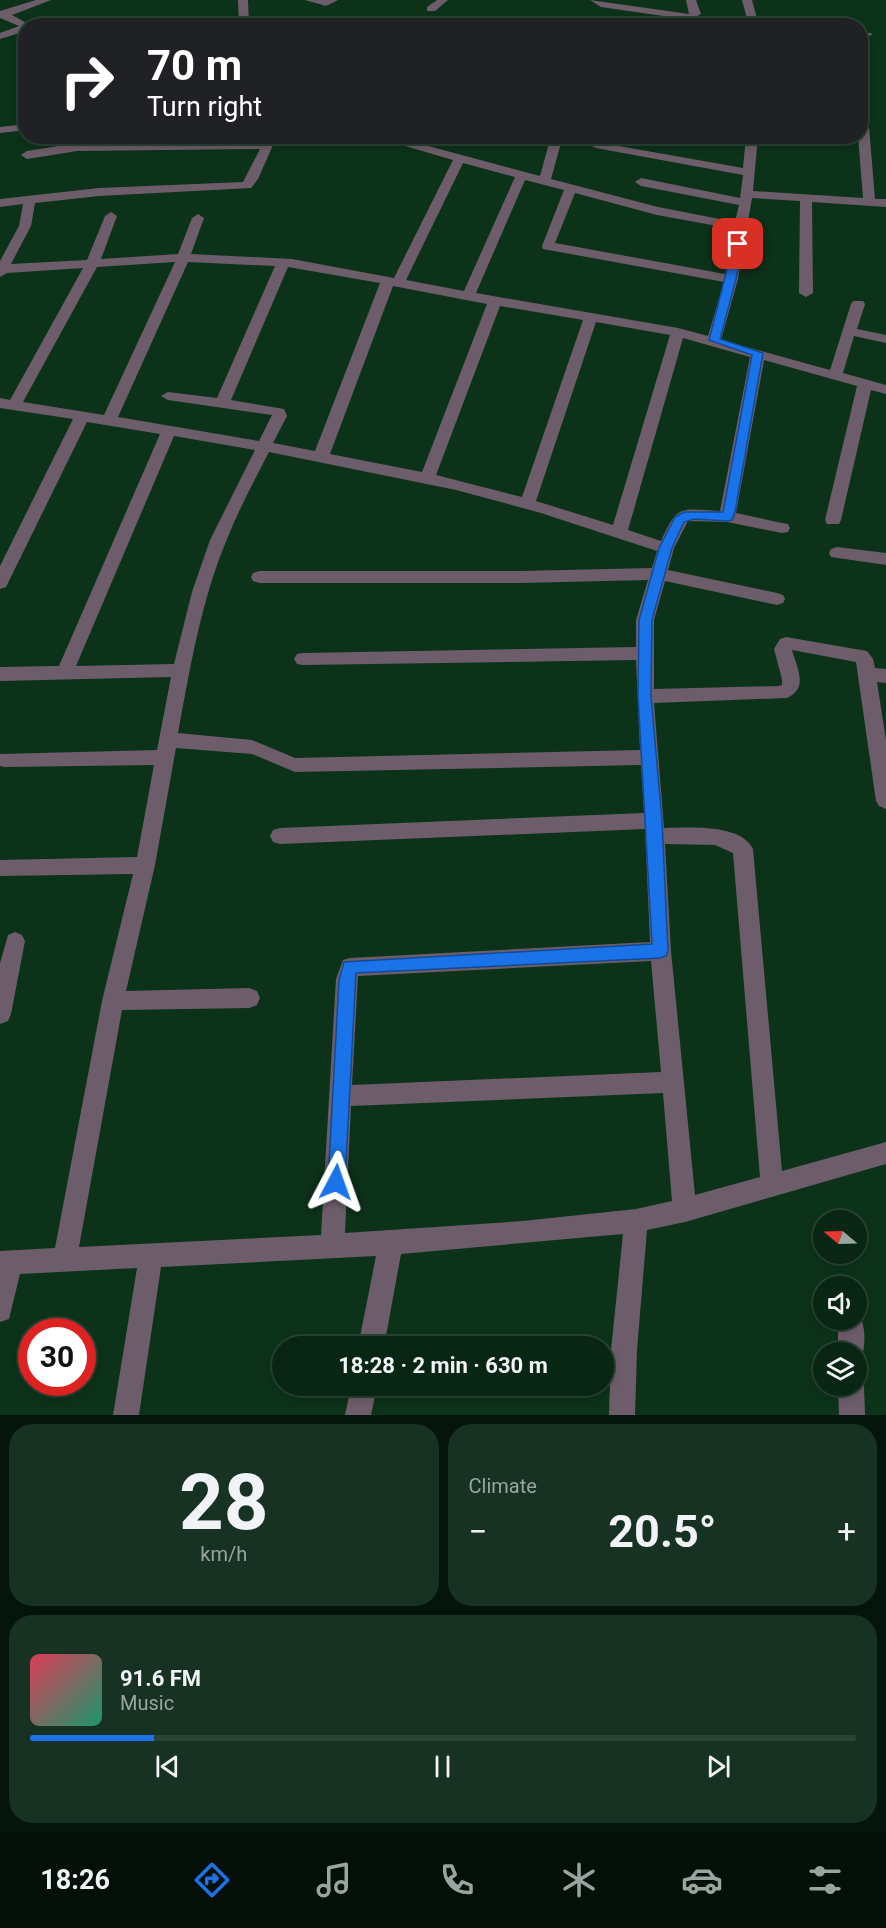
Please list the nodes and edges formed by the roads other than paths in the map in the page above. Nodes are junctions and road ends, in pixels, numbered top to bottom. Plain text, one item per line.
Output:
1 (46, 0) edge
2 (243, 0) edge
3 (310, 0) edge
4 (333, 0) edge
5 (443, 0) edge
6 (595, 0) edge
7 (691, 0) edge
8 (747, 0) edge
9 (431, 9) dead end
10 (1, 14) edge
11 (244, 18) edge
12 (752, 18) edge
13 (18, 22) edge
14 (18, 29) edge
15 (0, 36) edge
16 (18, 128) edge
17 (0, 130) edge
18 (173, 144) edge
19 (268, 144) edge
20 (416, 144) edge
21 (555, 144) edge
22 (749, 144) edge
23 (864, 144) edge
24 (596, 145) dead end
25 (27, 155) dead end
26 (459, 159) junction
27 (748, 172) junction
28 (521, 176) junction
29 (544, 182) junction
30 (641, 182) dead end
31 (571, 189) junction
32 (806, 197) junction
33 (30, 199) junction
34 (746, 199) junction
35 (869, 202) junction
36 (0, 203) edge
37 (886, 203) edge
38 (111, 216) dead end
39 (198, 218) dead end
40 (741, 226) junction
41 (183, 258) junction
42 (93, 262) junction
43 (283, 263) junction
44 (1, 270) edge
45 (731, 279) junction
46 (392, 283) junction
47 (806, 293) dead end
48 (468, 296) junction
49 (495, 301) junction
50 (858, 304) dead end
51 (591, 317) junction
52 (849, 331) junction
53 (678, 332) junction
54 (886, 339) edge
55 (714, 340) junction
56 (758, 353) junction
57 (835, 375) junction
58 (865, 384) junction
59 (886, 390) edge
60 (168, 396) dead end
61 (222, 402) junction
62 (4, 405) edge
63 (82, 417) junction
64 (109, 422) junction
65 (168, 432) junction
66 (263, 447) junction
67 (320, 459) junction
68 (427, 478) junction
69 (527, 505) junction
70 (727, 517) junction
71 (833, 520) dead end
72 (782, 528) dead end
73 (619, 533) junction
74 (666, 548) junction
75 (837, 553) dead end
76 (886, 560) edge
77 (658, 574) junction
78 (260, 577) dead end
79 (0, 583) edge
80 (777, 599) dead end
81 (645, 654) junction
82 (303, 659) dead end
83 (181, 670) junction
84 (0, 674) edge
85 (64, 674) junction
86 (867, 674) junction
87 (886, 676) edge
88 (645, 696) junction
89 (165, 748) junction
90 (649, 757) junction
91 (5, 760) dead end
92 (886, 801) edge
93 (654, 829) junction
94 (280, 836) dead end
95 (145, 865) junction
96 (0, 868) edge
97 (15, 941) dead end
98 (660, 951) junction
99 (249, 998) dead end
100 (113, 1001) junction
101 (0, 1014) edge
102 (672, 1082) junction
103 (342, 1096) junction
104 (886, 1153) edge
105 (772, 1186) junction
106 (684, 1210) junction
107 (636, 1221) junction
108 (391, 1243) junction
109 (332, 1247) junction
110 (151, 1255) junction
111 (66, 1259) junction
112 (6, 1262) edge
113 (0, 1310) edge
114 (373, 1336) edge
115 (362, 1396) edge
116 (851, 1396) edge
117 (126, 1415) edge
118 (358, 1415) edge
119 (622, 1415) edge
120 (852, 1415) edge

1 - 10 street
2 - 11 street
3 - 4 street
5 - 9 street
6 - 7 street
8 - 12 street
10 - 13 street
14 - 15 street
16 - 17 street
18 - 25 street
19 - 33 street
20 - 26 street
21 - 29 street
22 - 27 street
23 - 35 street
24 - 27 street
26 - 28 street
26 - 46 street
27 - 34 street
28 - 29 street
28 - 48 street
29 - 31 street
30 - 34 street
31 - 40 street
31 - 45 street
32 - 34 street
32 - 35 street
32 - 47 street
33 - 36 street
33 - 44 street
34 - 40 street
35 - 37 street
38 - 42 street
39 - 41 street
40 - 45 street
41 - 42 street
41 - 43 street
41 - 64 street
42 - 44 street
42 - 62 street
43 - 46 street
43 - 61 street
45 - 55 street
46 - 48 street
46 - 67 street
48 - 49 street
49 - 51 street
49 - 68 street
50 - 52 street
51 - 53 street
51 - 69 street
52 - 54 street
52 - 57 street
53 - 55 street
53 - 73 street
55 - 56 street
56 - 57 street
56 - 70 street
57 - 58 street
58 - 59 street
58 - 71 street
60 - 61 street
61 - 66 street
62 - 63 street
63 - 64 street
63 - 79 street
64 - 65 street
65 - 66 street
65 - 85 street
66 - 67 street
66 - 83 street
67 - 68 street
68 - 69 street
69 - 73 street
70 - 72 street
70 - 74 street
73 - 74 street
74 - 77 street
75 - 76 street
77 - 78 street
77 - 80 street
77 - 81 street
81 - 82 street
81 - 88 street
83 - 85 street
83 - 89 street
84 - 85 street
86 - 87 street
86 - 88 street
86 - 92 street
88 - 90 street
89 - 90 street
89 - 91 street
89 - 95 street
90 - 93 street
93 - 94 street
93 - 98 street
93 - 105 street
95 - 96 street
95 - 100 street
97 - 101 street
98 - 102 street
98 - 103 street
99 - 100 street
100 - 111 street
102 - 103 street
102 - 106 street
103 - 109 street
104 - 105 street
105 - 106 street
106 - 107 street
107 - 108 street
107 - 119 street
108 - 109 street
108 - 114 street
109 - 110 street
110 - 111 street
110 - 117 street
111 - 112 street
112 - 113 street
115 - 118 street
116 - 120 street

